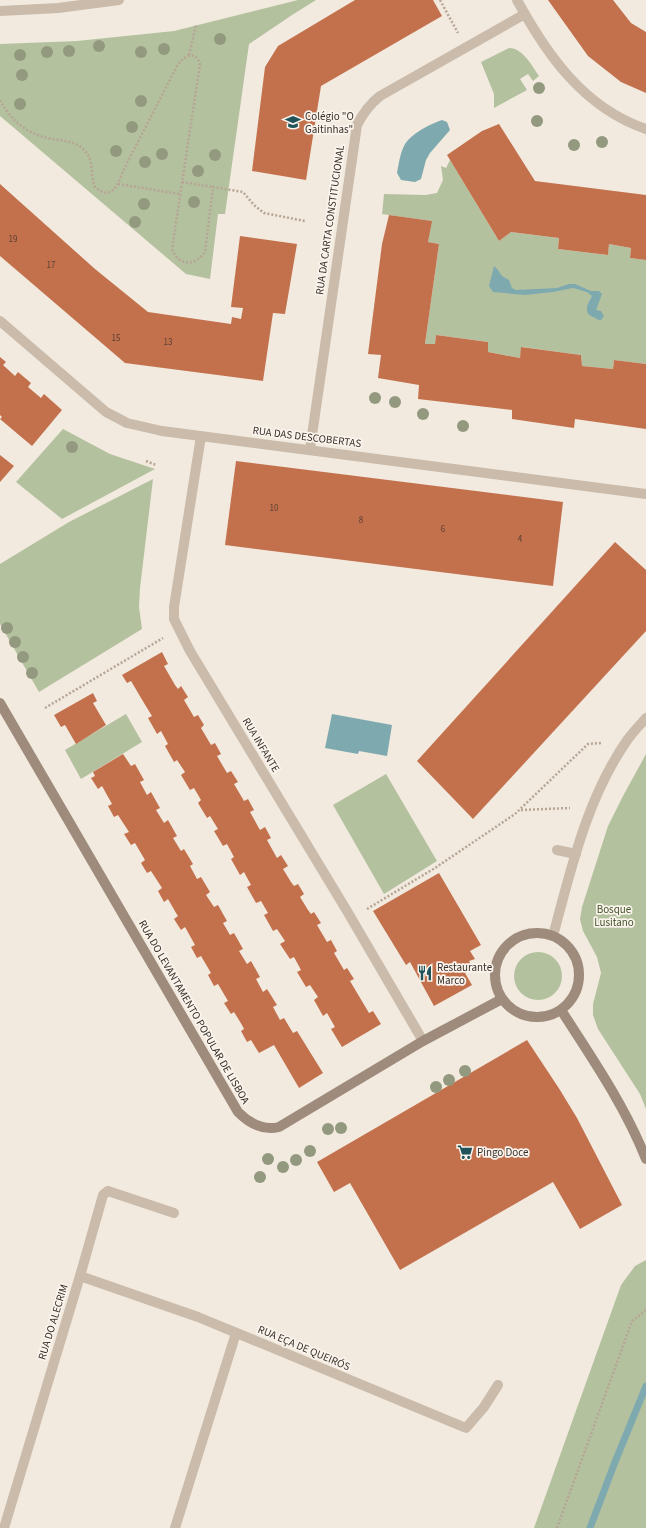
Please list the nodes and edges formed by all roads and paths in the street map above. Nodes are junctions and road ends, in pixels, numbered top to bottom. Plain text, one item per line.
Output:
1 (119, 0) edge
2 (440, 0) edge
3 (517, 0) edge
4 (0, 12) edge
5 (525, 14) junction
6 (196, 25) dead end
7 (458, 33) dead end
8 (189, 55) junction
9 (0, 100) edge
10 (646, 129) edge
11 (182, 182) junction
12 (118, 184) junction
13 (213, 187) junction
14 (180, 194) junction
15 (305, 220) dead end
16 (0, 322) edge
17 (201, 436) junction
18 (310, 449) junction
19 (146, 461) dead end
20 (156, 465) dead end
21 (646, 494) edge
22 (167, 636) dead end
23 (0, 703) edge
24 (45, 708) dead end
25 (646, 718) edge
26 (601, 743) dead end
27 (570, 808) dead end
28 (520, 810) junction
29 (557, 850) dead end
30 (576, 854) junction
31 (366, 910) dead end
32 (553, 936) junction
33 (502, 999) junction
34 (561, 1010) junction
35 (423, 1041) junction
36 (646, 1158) edge
37 (174, 1213) dead end
38 (80, 1276) junction
39 (646, 1310) edge
40 (236, 1333) junction
41 (498, 1385) dead end
42 (4, 1528) edge
43 (175, 1528) edge
44 (557, 1528) edge

1 - 4 street
2 - 7 path
3 - 5 street
5 - 10 street
5 - 18 street, RUA DA CARTA CONSTITUCIONAL
6 - 8 path
8 - 11 path
8 - 12 path
9 - 12 path
11 - 13 path
11 - 14 path
12 - 14 path
13 - 14 path
13 - 15 path
16 - 17 street, RUA DAS DESCOBERTAS
17 - 18 street, RUA DAS DESCOBERTAS
17 - 35 street, RUA INFANTE
18 - 21 street, RUA DAS DESCOBERTAS
19 - 20 path
22 - 24 path
23 - 35 street, RUA DO LEVANTAMENTO POPULAR DE LISBOA
25 - 30 street
26 - 28 path
27 - 28 path
28 - 31 path
29 - 30 street
30 - 32 street
32 - 33 street
32 - 34 street
33 - 34 street
33 - 35 street, RUA DO LEVANTAMENTO POPULAR DE LISBOA
34 - 36 street
37 - 38 street, RUA DO ALECRIM
38 - 40 street, RUA EÇA DE QUEIRÓS
38 - 42 street, RUA DO ALECRIM
39 - 44 path
40 - 41 street, RUA EÇA DE QUEIRÓS
40 - 43 street

